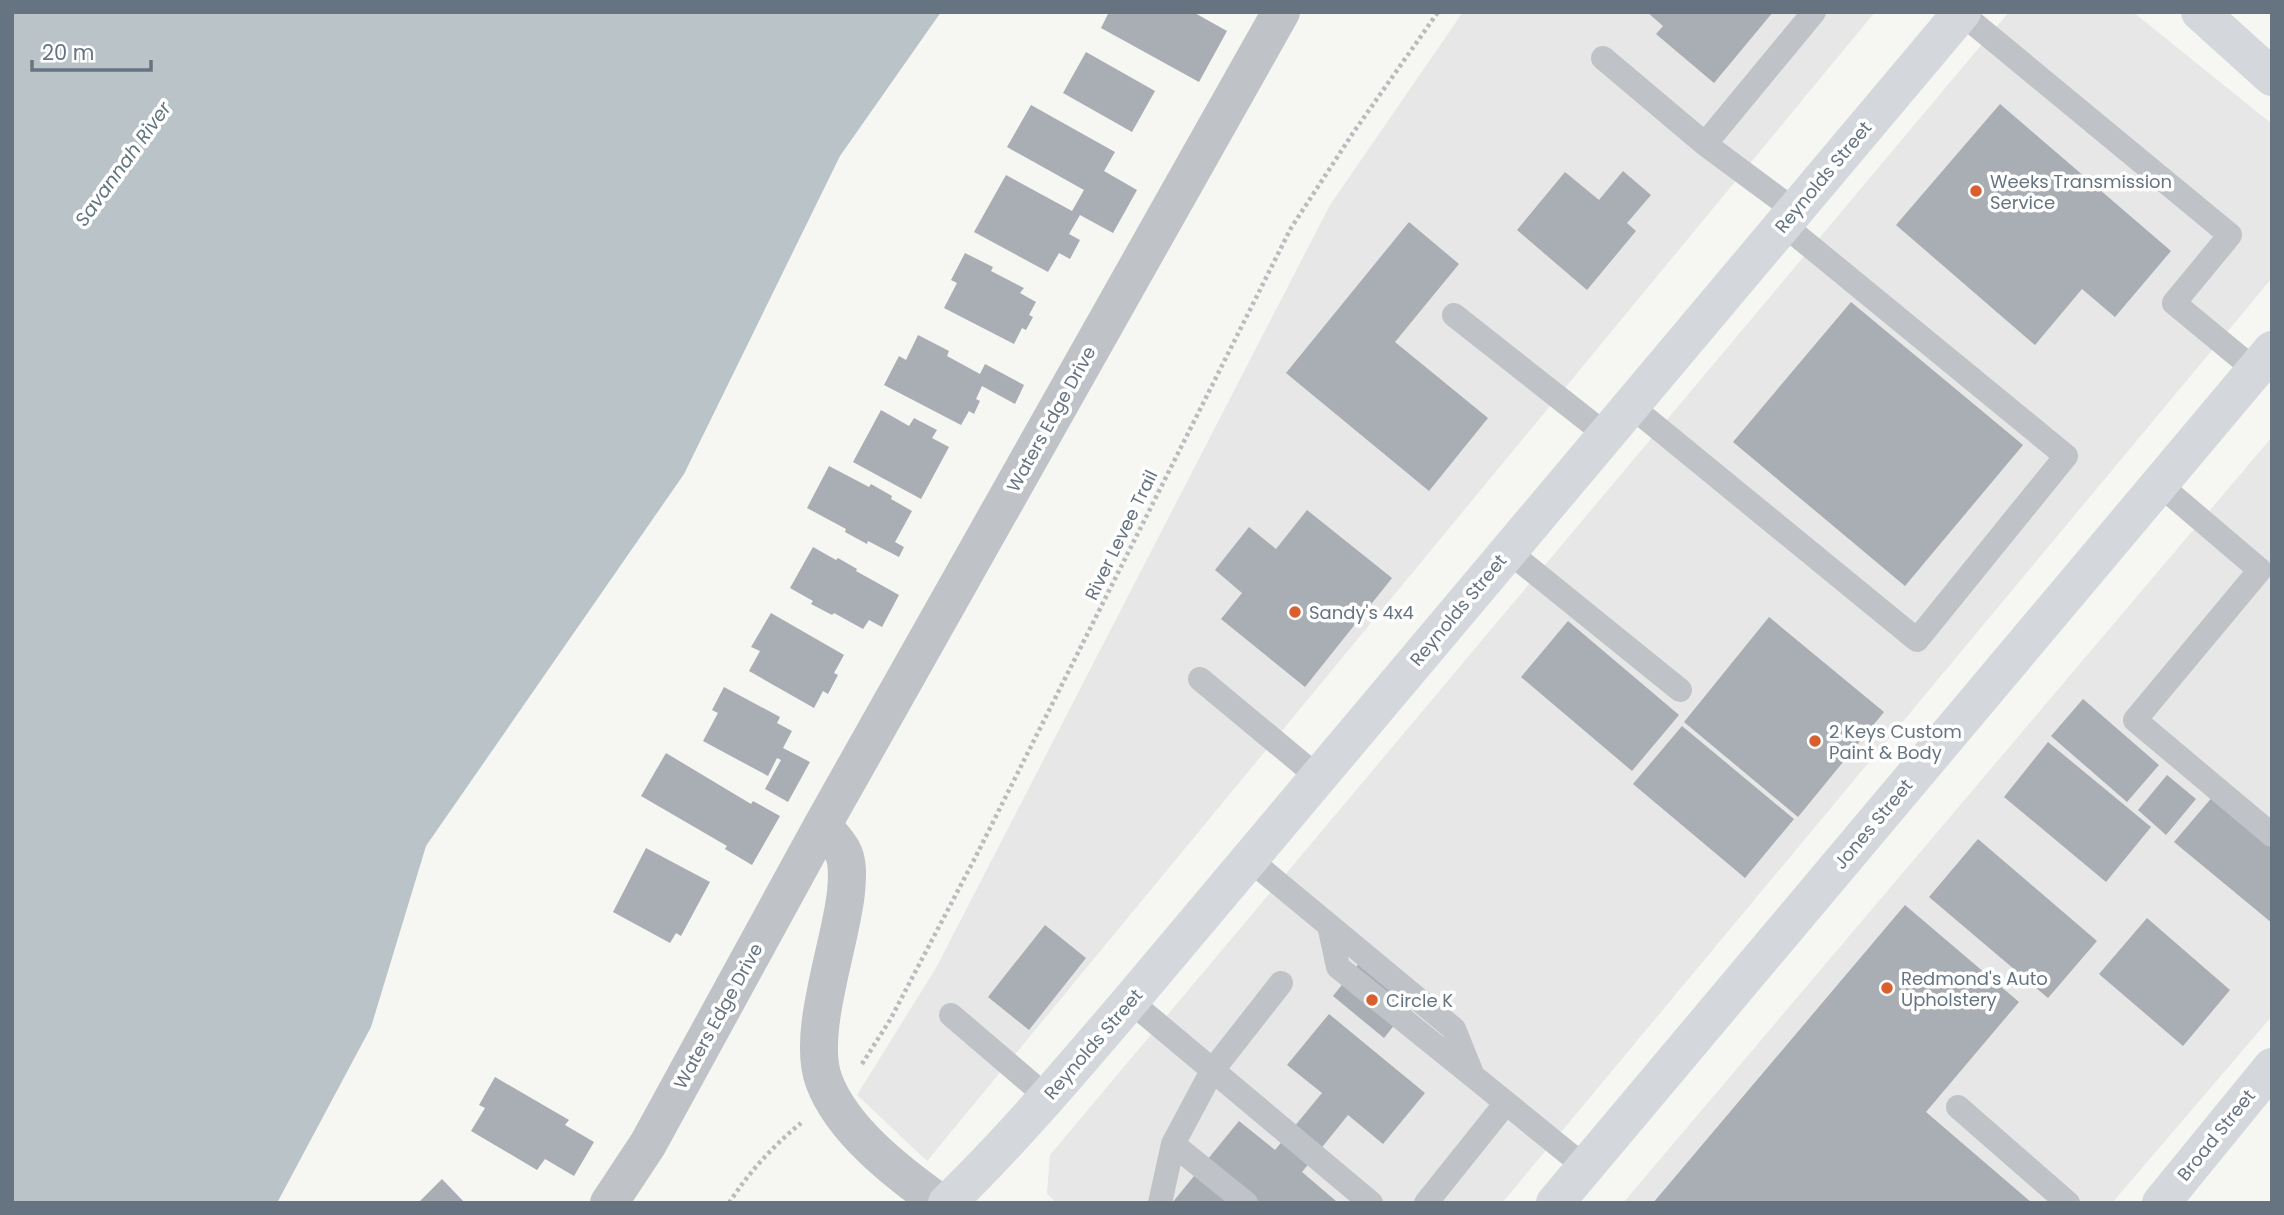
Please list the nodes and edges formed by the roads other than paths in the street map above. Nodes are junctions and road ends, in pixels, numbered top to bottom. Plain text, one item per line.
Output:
1 (1281, 12) edge
2 (1814, 12) edge
3 (2200, 12) edge
4 (1961, 13) edge
5 (1603, 58) dead end
6 (2272, 77) edge
7 (1705, 144) junction
8 (1788, 217) junction
9 (1454, 316) dead end
10 (2263, 360) edge
11 (1631, 406) junction
12 (1605, 435) junction
13 (2159, 484) junction
14 (1508, 551) junction
15 (1200, 678) dead end
16 (1680, 690) dead end
17 (1318, 777) junction
18 (822, 826) junction
19 (2272, 835) edge
20 (1249, 859) junction
21 (1281, 983) dead end
22 (1130, 1001) junction
23 (950, 1015) dead end
24 (1212, 1071) junction
25 (2270, 1071) edge
26 (1047, 1097) junction
27 (1506, 1103) junction
28 (1958, 1107) dead end
29 (1173, 1144) junction
30 (1585, 1167) junction
31 (609, 1203) edge
32 (940, 1203) edge
33 (947, 1203) edge
34 (1160, 1203) edge
35 (1245, 1203) edge
36 (1371, 1203) edge
37 (1426, 1203) edge
38 (1555, 1203) edge
39 (2068, 1203) edge
40 (2161, 1203) edge

1 - 18 street, Waters Edge Drive
2 - 7 lane
3 - 6 main road
4 - 8 main road, Reynolds Street
4 - 10 lane
5 - 7 lane
7 - 8 lane
8 - 11 main road, Reynolds Street
8 - 11 lane
9 - 12 lane
10 - 13 main road, Jones Street
11 - 12 main road, Reynolds Street
12 - 14 main road, Reynolds Street
13 - 19 lane
13 - 30 main road, Jones Street
14 - 16 lane
14 - 17 main road, Reynolds Street
15 - 17 lane
17 - 20 main road, Reynolds Street
18 - 31 street, Waters Edge Drive
18 - 32 street
20 - 22 main road, Reynolds Street
20 - 27 lane
21 - 24 lane
22 - 24 lane
22 - 26 main road, Reynolds Street
23 - 26 lane
24 - 29 lane
24 - 36 lane
25 - 40 main road, Broad Street
26 - 33 main road, Reynolds Street
27 - 30 lane
27 - 37 lane
28 - 39 lane
29 - 34 lane
29 - 35 lane
30 - 38 main road, Jones Street

